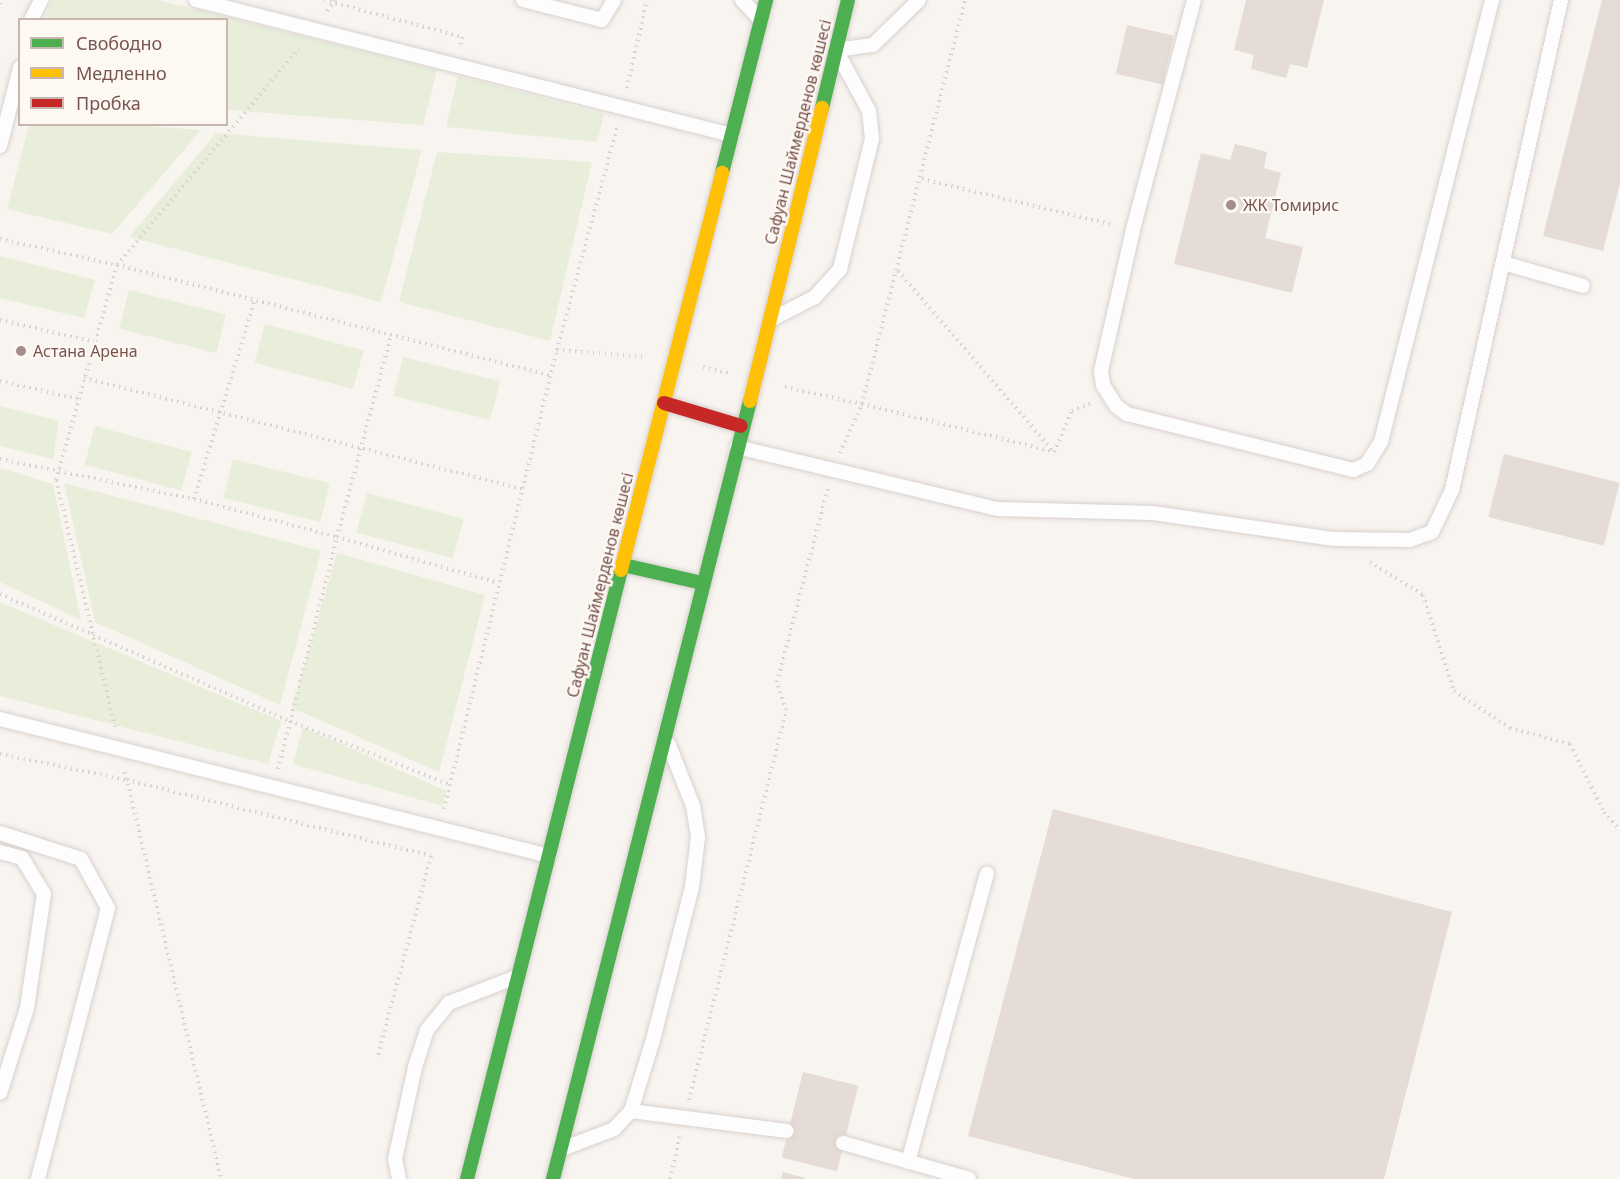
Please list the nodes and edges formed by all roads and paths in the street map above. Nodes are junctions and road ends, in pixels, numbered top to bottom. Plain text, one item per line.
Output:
1 (41, 0) edge
2 (196, 0) edge
3 (324, 0) edge
4 (524, 0) edge
5 (615, 0) edge
6 (647, 0) edge
7 (742, 0) edge
8 (766, 0) edge
9 (848, 0) edge
10 (919, 0) edge
11 (1194, 0) edge
12 (1492, 0) edge
13 (1561, 0) edge
14 (33, 18) edge
15 (761, 20) junction
16 (314, 29) junction
17 (836, 50) junction
18 (455, 64) junction
19 (18, 76) edge
20 (622, 107) junction
21 (732, 135) junction
22 (0, 146) edge
23 (922, 179) dead end
24 (1133, 230) junction
25 (0, 239) edge
26 (1503, 263) junction
27 (117, 265) junction
28 (898, 271) dead end
29 (1583, 286) dead end
30 (255, 300) junction
31 (0, 320) edge
32 (767, 322) junction
33 (391, 335) junction
34 (95, 342) junction
35 (551, 376) junction
36 (84, 378) junction
37 (0, 381) edge
38 (1109, 396) junction
39 (78, 399) junction
40 (664, 404) junction
41 (220, 413) junction
42 (741, 426) junction
43 (736, 447) junction
44 (361, 448) junction
45 (1054, 452) junction
46 (0, 459) edge
47 (833, 468) junction
48 (58, 474) junction
49 (522, 489) junction
50 (194, 499) junction
51 (337, 537) junction
52 (1364, 558) dead end
53 (623, 565) junction
54 (702, 583) junction
55 (499, 584) junction
56 (0, 594) edge
57 (93, 634) junction
58 (0, 719) edge
59 (290, 721) junction
60 (664, 733) junction
61 (120, 749) junction
62 (0, 754) edge
63 (127, 780) junction
64 (450, 785) junction
65 (274, 788) junction
66 (268, 813) junction
67 (440, 829) junction
68 (1620, 830) edge
69 (0, 833) edge
70 (0, 852) edge
71 (549, 856) junction
72 (987, 874) dead end
73 (518, 977) junction
74 (376, 1059) dead end
75 (0, 1093) edge
76 (631, 1111) junction
77 (684, 1118) junction
78 (788, 1131) dead end
79 (843, 1143) dead end
80 (560, 1150) junction
81 (908, 1162) junction
82 (38, 1179) edge
83 (221, 1179) edge
84 (399, 1179) edge
85 (467, 1179) edge
86 (553, 1179) edge
87 (670, 1179) edge
88 (969, 1179) edge

1 - 14 lane
2 - 16 lane
3 - 18 path
4 - 5 lane
6 - 20 path
7 - 15 lane
8 - 15 main road, Сафуан Шаймерденов көшесі
9 - 17 main road, Сафуан Шаймерденов көшесі
10 - 17 lane
11 - 24 lane
12 - 38 lane
13 - 26 lane
15 - 21 main road, Сафуан Шаймерденов көшесі
16 - 18 lane
16 - 27 path
17 - 32 main road, Сафуан Шаймерденов көшесі
17 - 32 lane
18 - 20 lane
19 - 22 lane
20 - 21 lane
20 - 35 path
21 - 40 main road, Сафуан Шаймерденов көшесі
23 - 24 path
24 - 38 lane
25 - 27 path
26 - 29 lane
26 - 47 lane
27 - 30 path
27 - 34 path
28 - 45 path
30 - 33 path
30 - 41 path
31 - 34 path
32 - 42 main road, Сафуан Шаймерденов көшесі
33 - 35 path
33 - 44 path
34 - 36 path
35 - 49 path
36 - 39 path
36 - 41 path
37 - 39 path
38 - 45 path
39 - 48 path
40 - 42 main road
40 - 53 main road, Сафуан Шаймерденов көшесі
41 - 44 path
41 - 50 path
42 - 43 main road, Сафуан Шаймерденов көшесі
43 - 47 lane
43 - 54 main road, Сафуан Шаймерденов көшесі
44 - 49 path
44 - 51 path
45 - 47 path
46 - 48 path
47 - 77 path
48 - 50 path
48 - 57 path
49 - 55 path
50 - 51 path
51 - 55 path
51 - 59 path
52 - 68 path
53 - 54 main road
53 - 71 main road, Сафуан Шаймерденов көшесі
54 - 60 main road, Сафуан Шаймерденов көшесі
55 - 64 path
56 - 57 path
57 - 59 path
57 - 61 path
58 - 61 lane
59 - 64 path
59 - 65 path
60 - 76 lane
60 - 80 main road, Сафуан Шаймерденов көшесі
61 - 63 path
61 - 65 lane
62 - 63 path
63 - 66 path
63 - 83 path
64 - 67 path
65 - 66 path
65 - 67 lane
66 - 74 path
67 - 71 lane
69 - 82 lane
70 - 75 lane
71 - 73 main road, Сафуан Шаймерденов көшесі
72 - 81 lane
73 - 84 lane
73 - 85 main road, Сафуан Шаймерденов көшесі
76 - 77 lane
76 - 80 lane
77 - 78 lane
77 - 87 path
79 - 81 lane
80 - 86 main road, Сафуан Шаймерденов көшесі
81 - 88 lane

